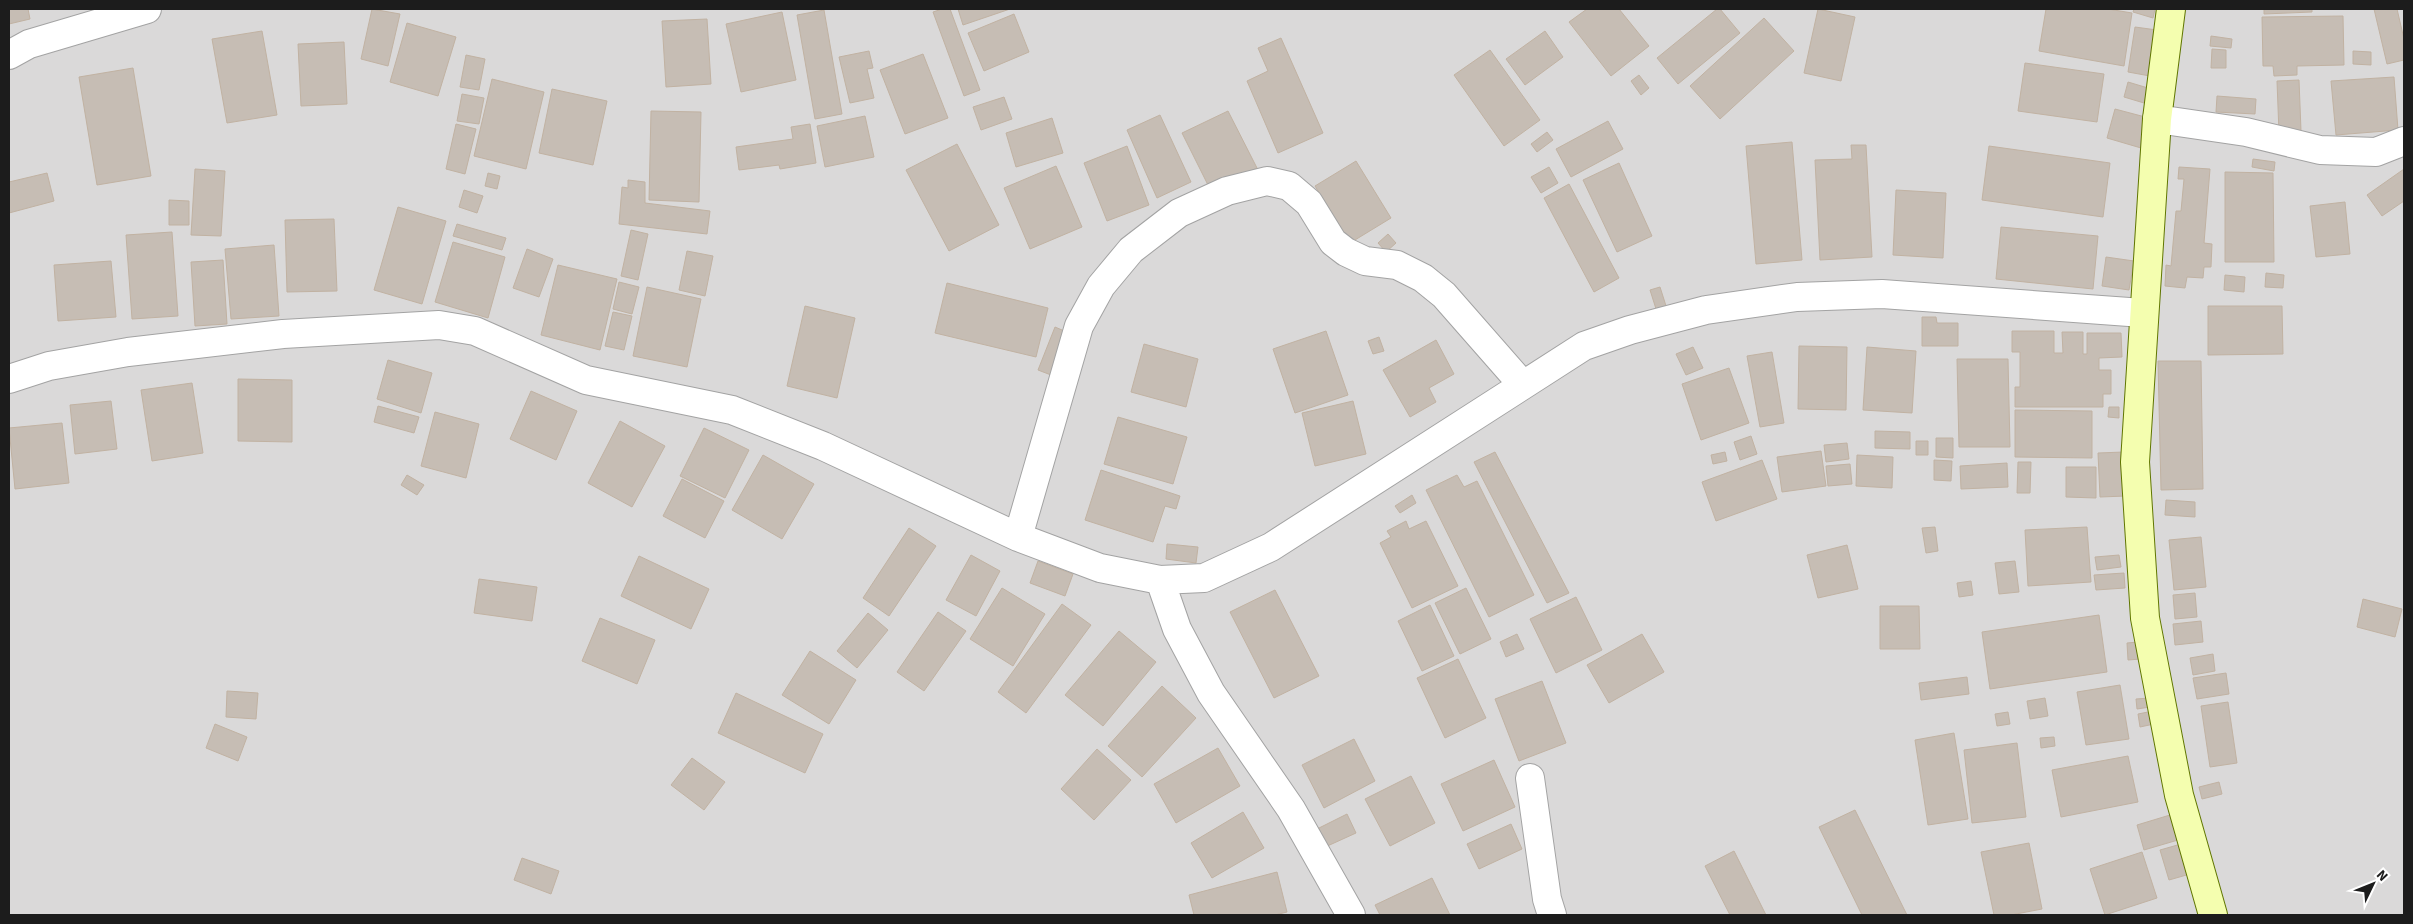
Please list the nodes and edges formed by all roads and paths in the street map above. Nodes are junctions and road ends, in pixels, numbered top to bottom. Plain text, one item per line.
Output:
1 (147, 9) edge
2 (2171, 9) edge
3 (9, 55) edge
4 (2157, 119) junction
5 (2404, 141) edge
6 (2143, 313) junction
7 (9, 379) edge
8 (1523, 385) junction
9 (1018, 537) junction
10 (1160, 580) junction
11 (1530, 778) dead end
12 (1351, 915) edge
13 (1552, 915) edge
14 (2212, 915) edge

1 - 3 street
2 - 4 street
4 - 5 street
4 - 6 street
6 - 8 street
6 - 14 street
7 - 9 street
8 - 9 street
8 - 10 street
9 - 10 street
10 - 12 street
11 - 13 street

